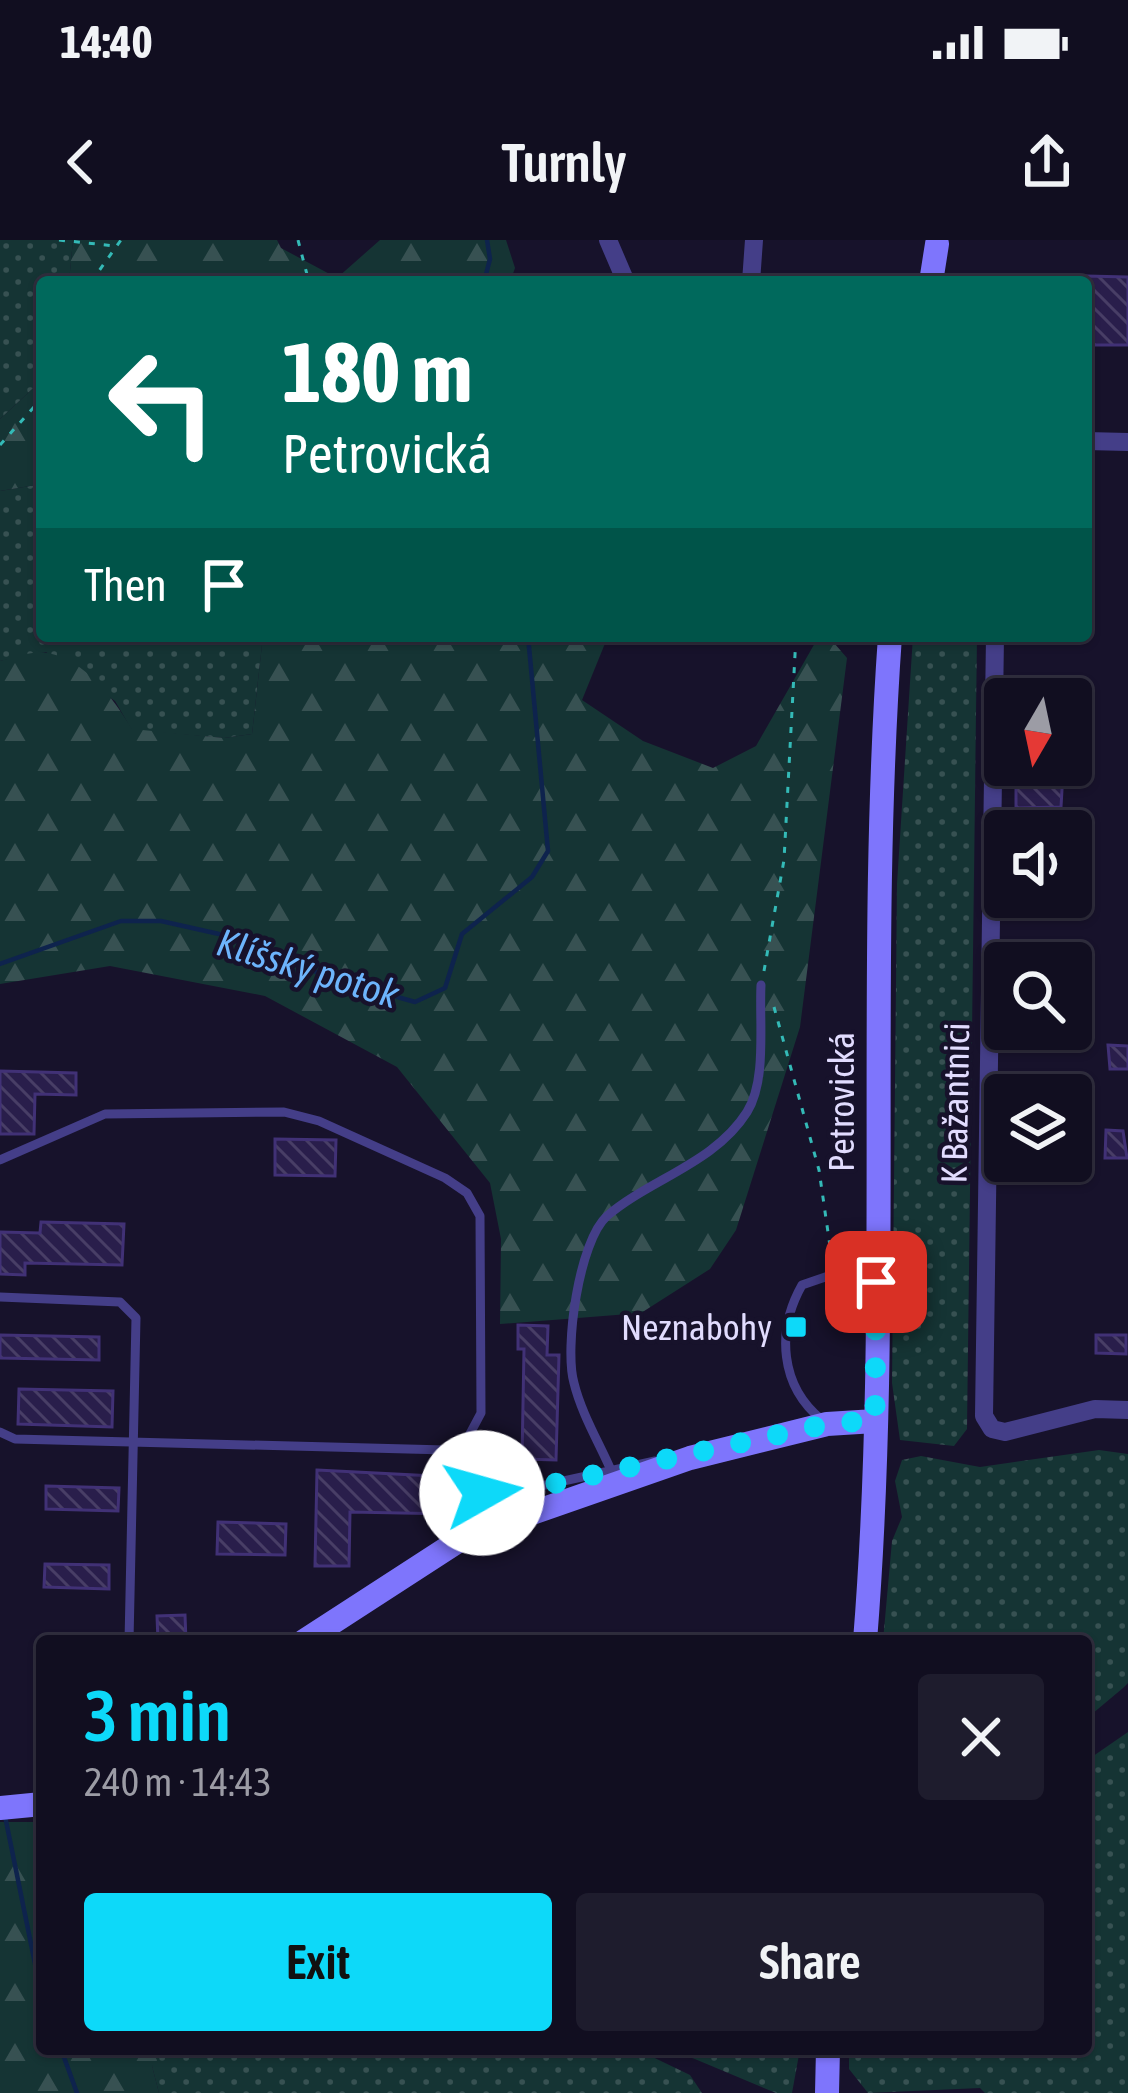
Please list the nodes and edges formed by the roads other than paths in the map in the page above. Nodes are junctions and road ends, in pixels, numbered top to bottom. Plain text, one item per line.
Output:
1 (608, 240) edge
2 (754, 240) edge
3 (942, 241) edge
4 (623, 276) edge
5 (751, 276) edge
6 (933, 276) edge
7 (1092, 441) edge
8 (1128, 442) edge
9 (890, 642) edge
10 (995, 642) edge
11 (761, 985) road end
12 (0, 1160) edge
13 (876, 1282) junction
14 (0, 1297) edge
15 (1128, 1410) edge
16 (875, 1420) junction
17 (827, 1424) junction
18 (0, 1432) edge
19 (132, 1443) junction
20 (446, 1450) junction
21 (690, 1458) junction
22 (610, 1468) junction
23 (129, 1635) edge
24 (313, 1635) edge
25 (865, 1635) edge
26 (828, 2055) edge
27 (827, 2093) edge

1 - 4 street
2 - 5 street
3 - 6 main road
7 - 8 street
9 - 13 main road, Petrovická
10 - 15 street, K Bažantnici
11 - 22 lane
12 - 20 lane
13 - 16 main road, Petrovická
13 - 17 lane
14 - 19 lane
16 - 17 main road
16 - 25 main road, Petrovická
17 - 21 main road
18 - 19 lane
19 - 20 lane
19 - 23 lane
20 - 22 lane
21 - 22 lane
21 - 24 main road
26 - 27 main road

